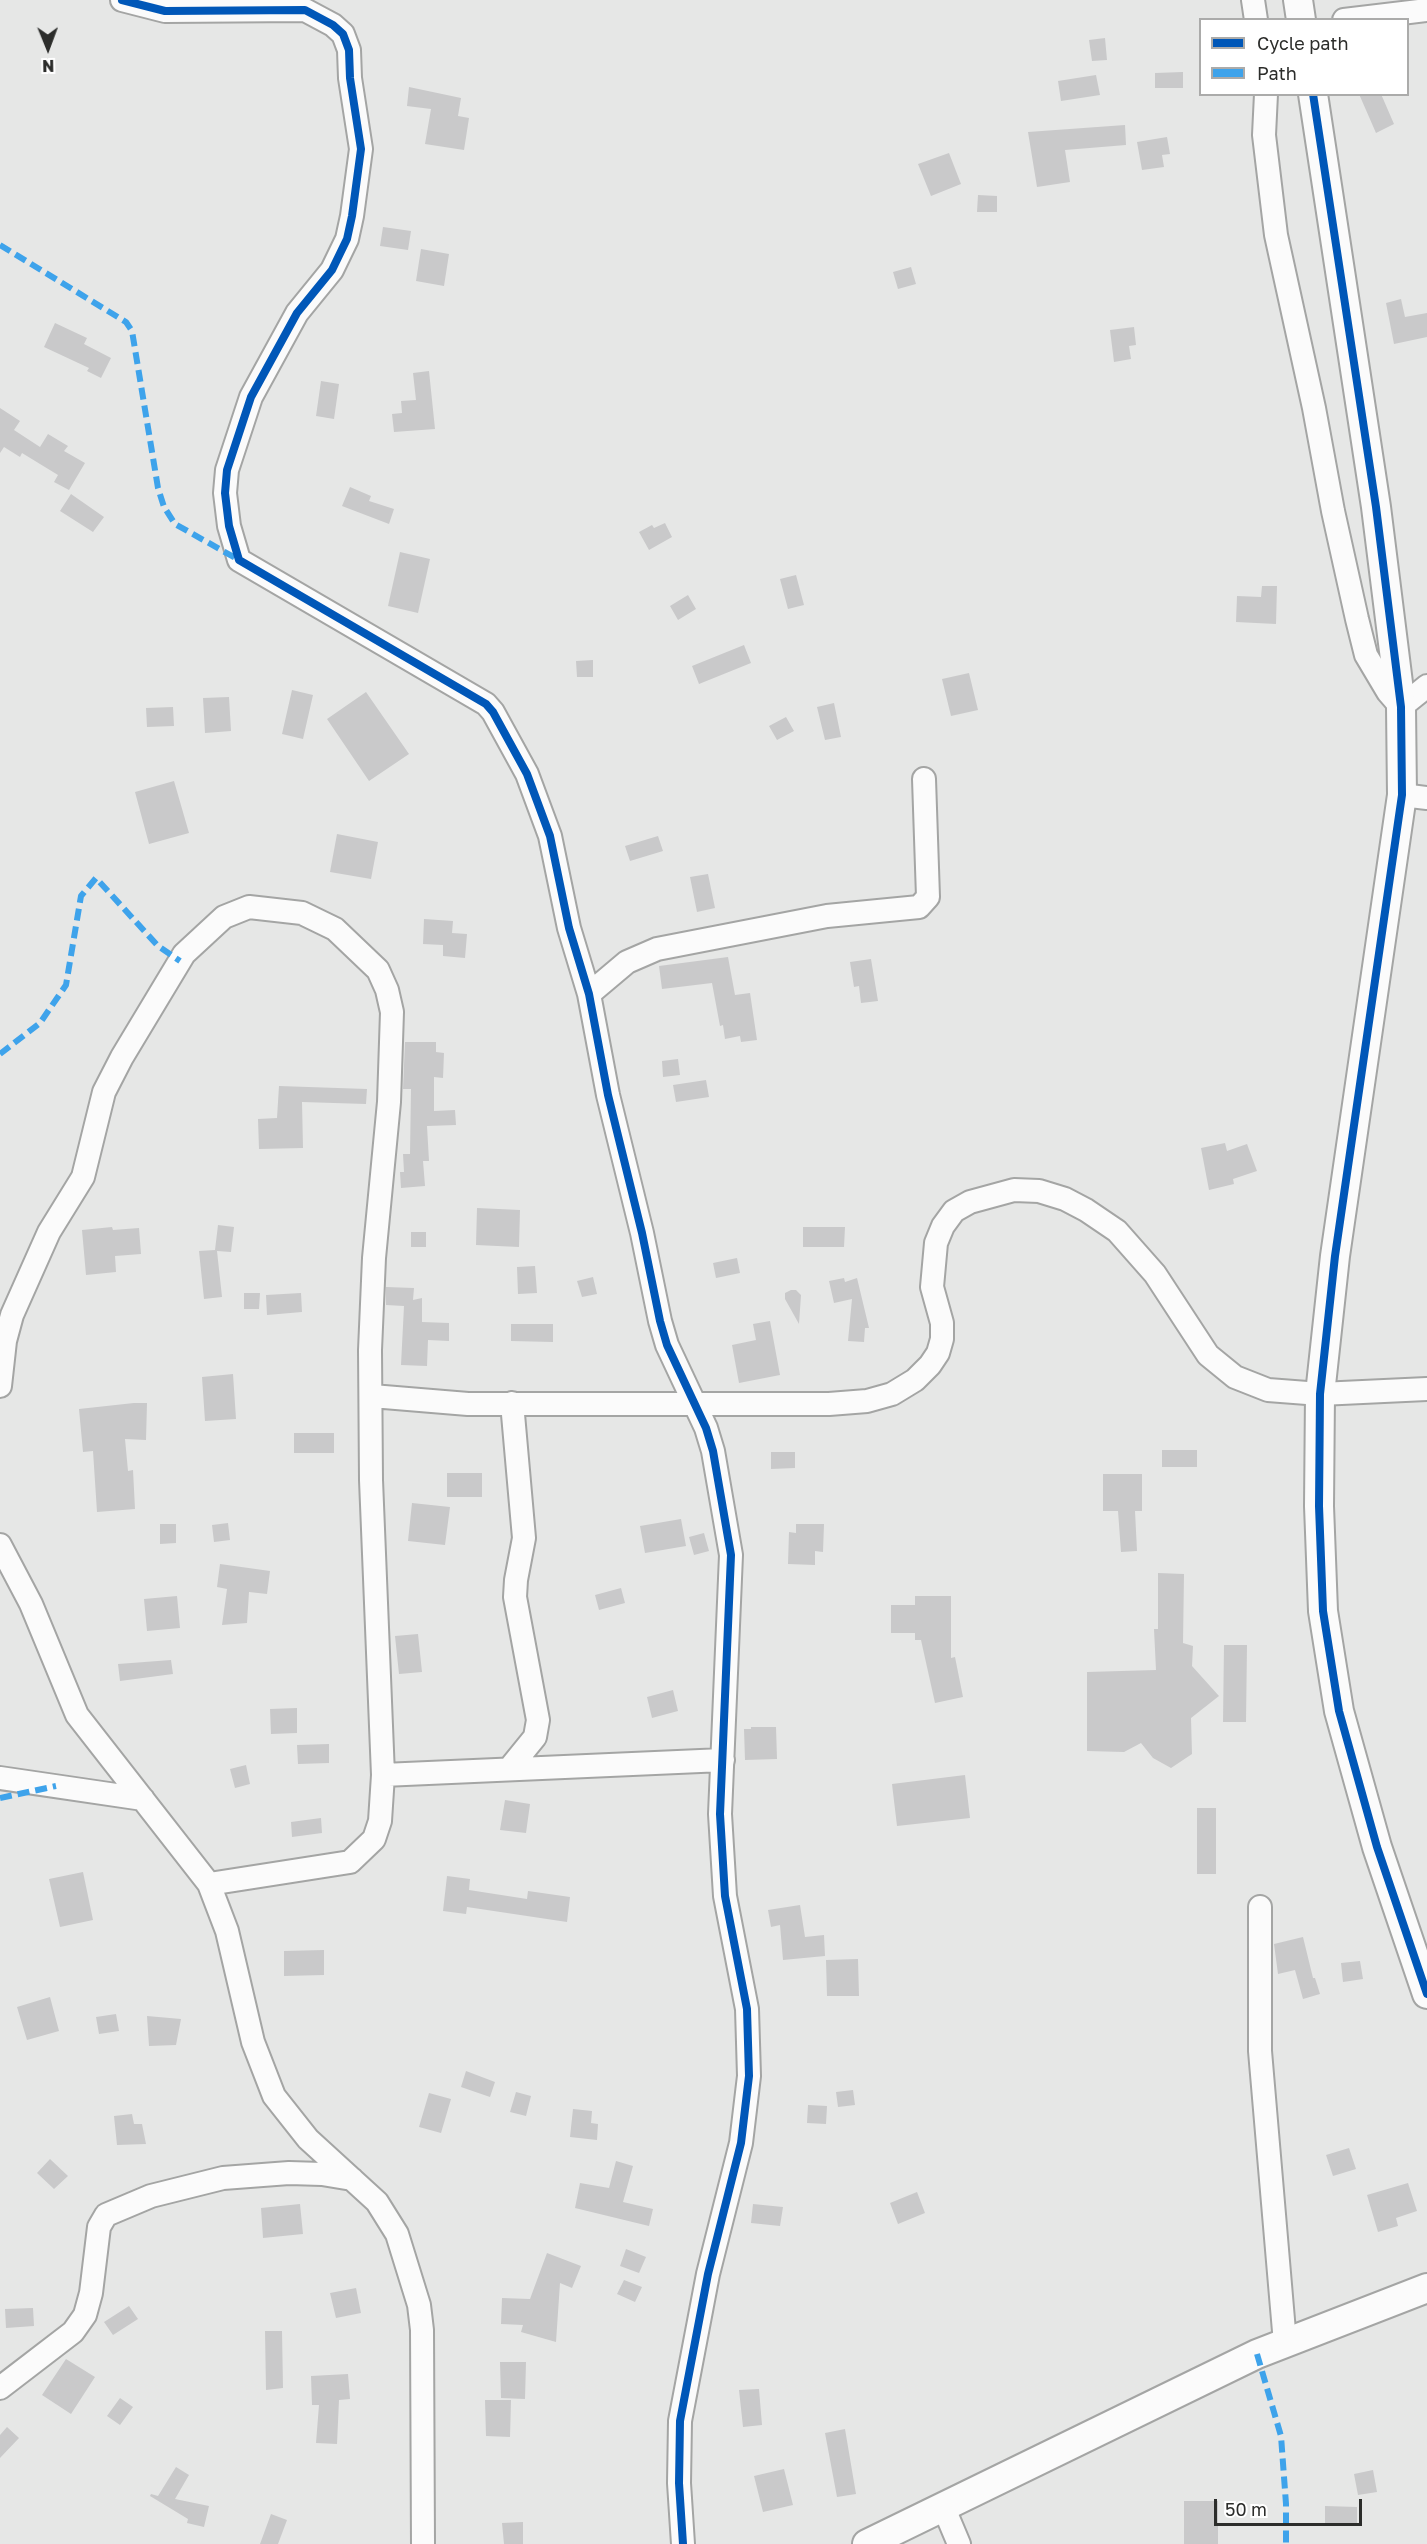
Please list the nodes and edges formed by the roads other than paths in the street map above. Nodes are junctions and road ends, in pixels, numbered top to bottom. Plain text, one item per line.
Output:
1 (122, 0) edge
2 (1253, 0) edge
3 (1298, 0) edge
4 (1414, 0) edge
5 (1427, 10) edge
6 (1390, 13) junction
7 (1256, 18) edge
8 (1301, 18) edge
9 (1357, 18) edge
10 (1266, 96) edge
11 (1313, 96) edge
12 (1427, 686) edge
13 (1401, 707) junction
14 (924, 779) dead end
15 (1414, 796) edge
16 (589, 994) junction
17 (0, 1386) edge
18 (1427, 1389) edge
19 (1320, 1394) junction
20 (372, 1396) junction
21 (512, 1403) junction
22 (695, 1405) junction
23 (0, 1545) edge
24 (723, 1760) junction
25 (509, 1769) junction
26 (383, 1775) junction
27 (0, 1778) edge
28 (143, 1799) junction
29 (208, 1884) junction
30 (1260, 1907) dead end
31 (1427, 1994) edge
32 (352, 2179) junction
33 (1427, 2288) edge
34 (1285, 2343) junction
35 (0, 2388) edge
36 (943, 2506) junction
37 (423, 2544) edge
38 (683, 2544) edge
39 (867, 2544) edge
40 (959, 2544) edge

1 - 16 street
2 - 7 street
3 - 8 street
4 - 6 street
5 - 6 street
6 - 9 street
10 - 13 street
11 - 13 street
12 - 13 street
13 - 15 street
14 - 16 street
15 - 19 street
16 - 22 street
17 - 20 street
18 - 19 street
19 - 22 street
19 - 31 street
20 - 21 street
20 - 26 street
21 - 22 street
21 - 25 street
22 - 24 street
23 - 28 street
24 - 25 street
24 - 38 street
25 - 26 street
26 - 29 street
27 - 28 street
28 - 29 street
29 - 32 street
30 - 34 street
32 - 35 street
32 - 37 street
33 - 34 street
34 - 36 street
36 - 39 street
36 - 40 street

